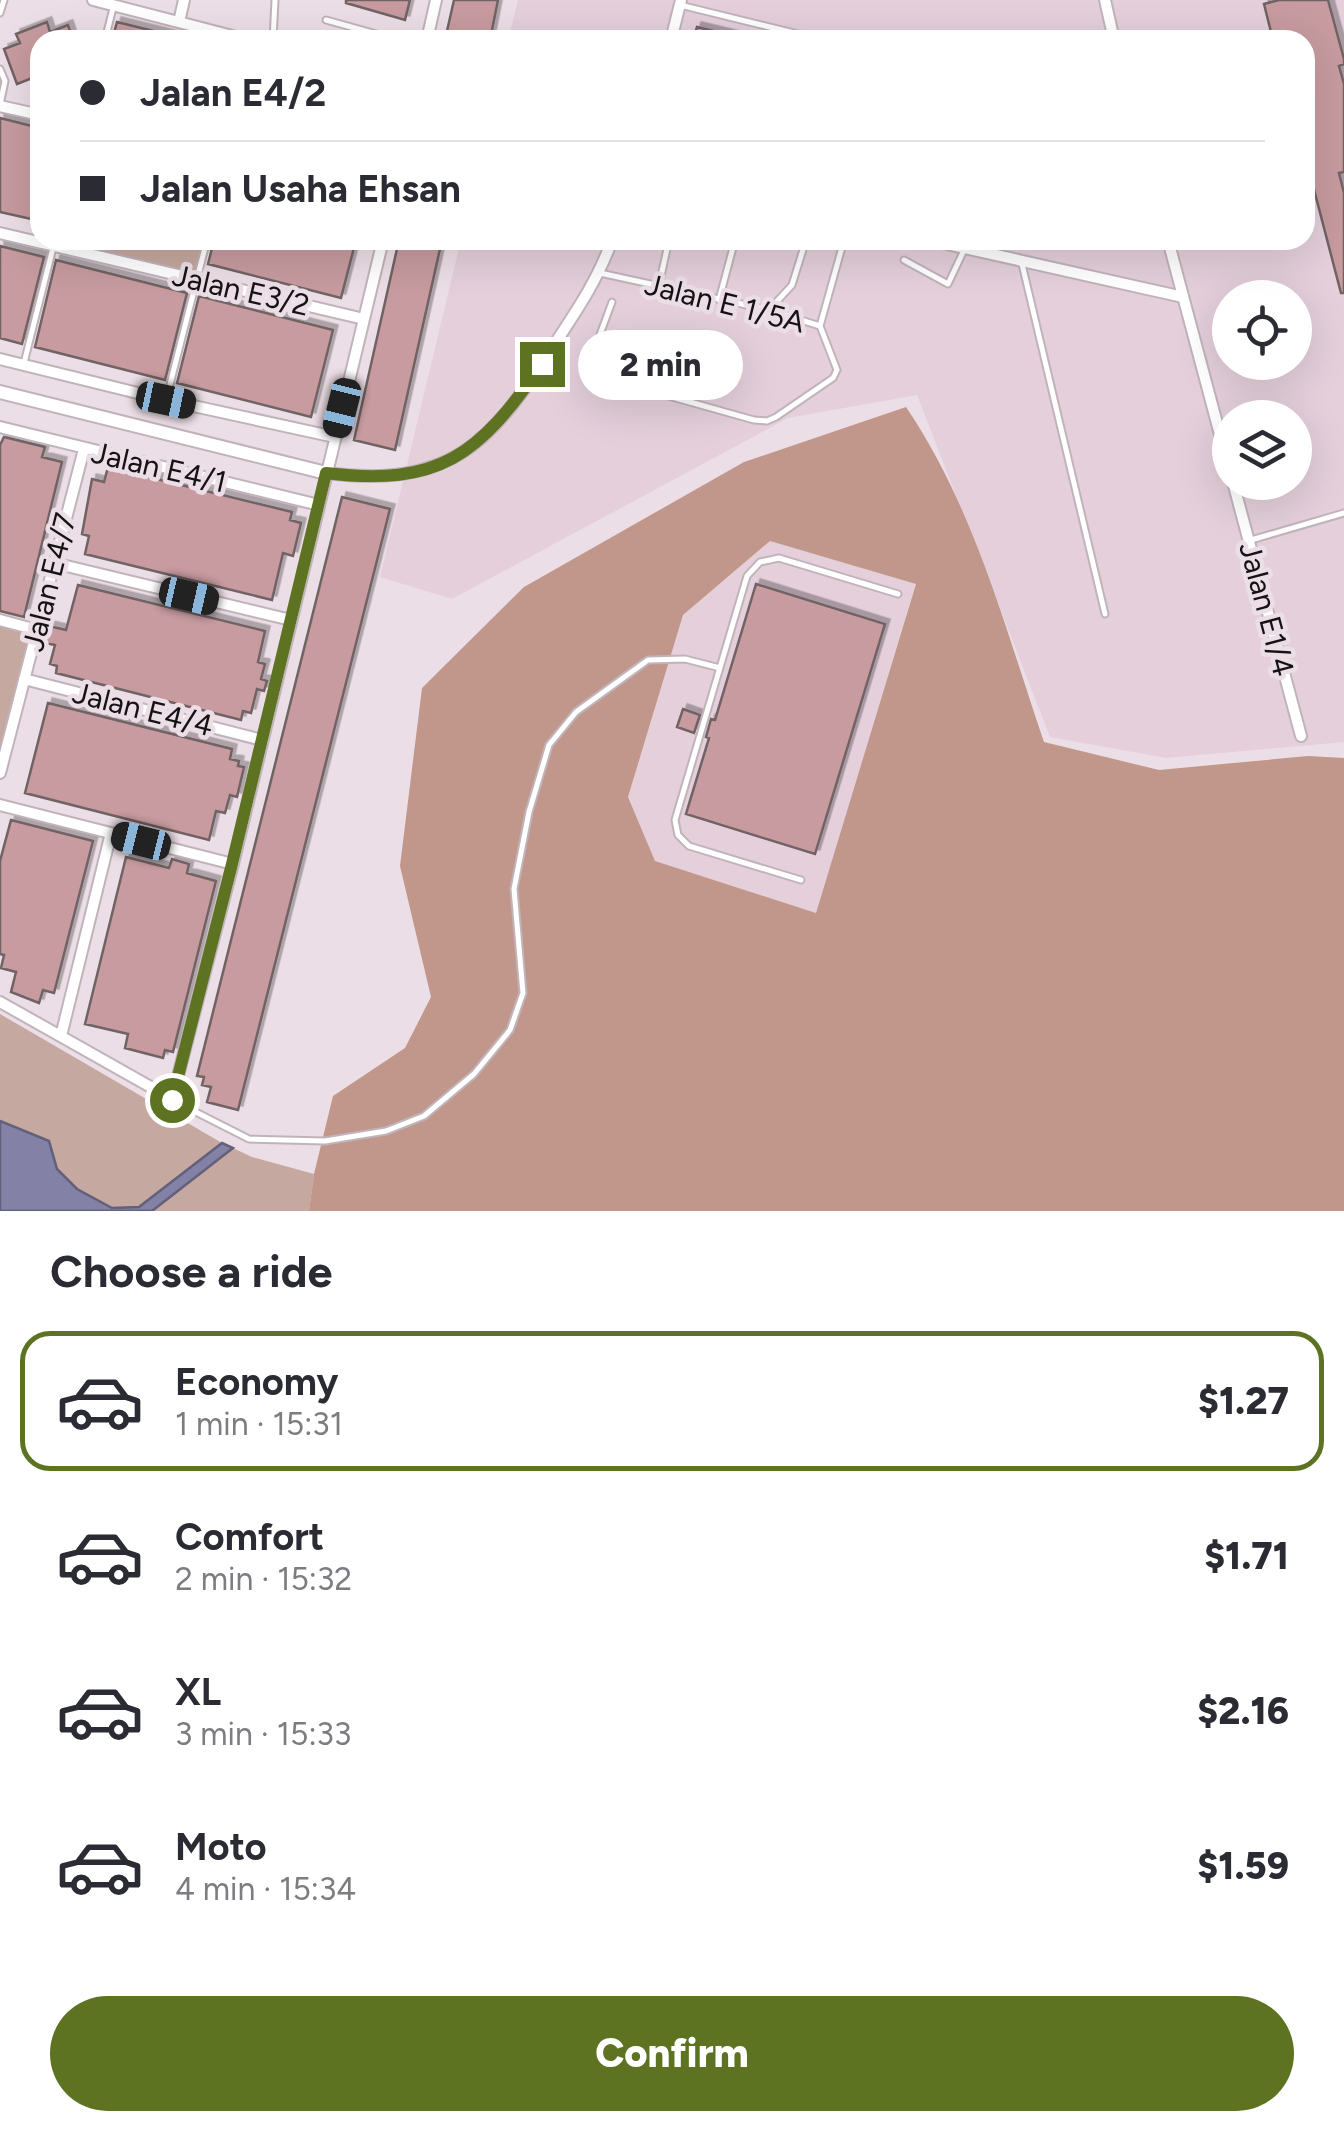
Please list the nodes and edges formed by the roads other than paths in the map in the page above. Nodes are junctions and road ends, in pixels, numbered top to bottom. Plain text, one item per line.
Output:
1 (4, 0) edge
2 (94, 0) edge
3 (184, 0) edge
4 (275, 0) edge
5 (436, 0) edge
6 (1105, 0) edge
7 (681, 2) edge
8 (114, 5) junction
9 (0, 13) edge
10 (326, 20) dead end
11 (179, 22) junction
12 (108, 30) edge
13 (210, 30) edge
14 (274, 30) edge
15 (362, 30) edge
16 (429, 30) edge
17 (674, 30) edge
18 (786, 30) edge
19 (1112, 30) edge
20 (0, 69) edge
21 (0, 105) edge
22 (30, 112) edge
23 (0, 233) edge
24 (30, 239) edge
25 (52, 250) edge
26 (81, 250) edge
27 (204, 250) edge
28 (381, 250) edge
29 (608, 250) edge
30 (666, 250) edge
31 (732, 250) edge
32 (803, 250) edge
33 (841, 250) edge
34 (964, 250) edge
35 (974, 250) edge
36 (1171, 250) edge
37 (904, 260) dead end
38 (1021, 261) junction
39 (600, 274) junction
40 (197, 280) junction
41 (658, 284) junction
42 (1183, 296) junction
43 (719, 300) junction
44 (612, 302) dead end
45 (769, 310) junction
46 (364, 320) junction
47 (820, 326) junction
48 (0, 358) edge
49 (24, 364) junction
50 (0, 392) edge
51 (166, 400) junction
52 (1212, 405) edge
53 (0, 427) edge
54 (335, 437) junction
55 (84, 449) junction
56 (326, 473) junction
57 (1238, 500) edge
58 (319, 505) junction
59 (1344, 513) edge
60 (1248, 541) junction
61 (54, 563) junction
62 (898, 594) dead end
63 (1105, 614) dead end
64 (0, 620) edge
65 (290, 620) junction
66 (37, 630) junction
67 (720, 668) junction
68 (24, 679) junction
69 (1301, 736) dead end
70 (262, 740) junction
71 (0, 774) edge
72 (0, 805) edge
73 (111, 833) junction
74 (232, 864) junction
75 (801, 880) dead end
76 (0, 1002) edge
77 (61, 1036) junction
78 (172, 1100) junction

1 - 9 lane
2 - 8 street
3 - 11 street
4 - 14 lane
5 - 16 street
6 - 19 street
7 - 17 street
7 - 18 lane
8 - 11 street
8 - 12 lane
10 - 15 lane
11 - 13 street
20 - 21 lane
21 - 22 street
23 - 24 street, Jalan E3/2
25 - 49 lane
26 - 40 street, Jalan E3/2
27 - 40 lane
28 - 46 street
29 - 39 street
30 - 41 lane
31 - 43 lane
32 - 45 lane
33 - 47 lane, Jalan E 1/5A
34 - 37 lane
35 - 38 street
36 - 42 street
38 - 42 street
38 - 63 lane
39 - 41 lane, Jalan E 1/5A
39 - 56 street
40 - 46 street, Jalan E3/2
40 - 51 lane
41 - 43 lane, Jalan E 1/5A
42 - 52 street
43 - 45 lane, Jalan E 1/5A
44 - 47 lane
45 - 47 lane, Jalan E 1/5A
46 - 54 street
48 - 49 street
49 - 51 street
50 - 56 street
51 - 54 street
53 - 55 street, Jalan E4/1
54 - 56 street
55 - 58 street, Jalan E4/1
55 - 61 street, Jalan E4/7
56 - 58 street
57 - 60 street, Jalan E1/4
58 - 65 street
59 - 60 lane
60 - 69 street, Jalan E1/4
61 - 65 street
61 - 66 street, Jalan E4/7
62 - 67 lane
64 - 66 street
65 - 70 street
66 - 68 street, Jalan E4/7
67 - 75 lane
67 - 78 lane
68 - 70 street, Jalan E4/4
68 - 71 street, Jalan E4/7
70 - 74 street
72 - 73 street
73 - 74 street
73 - 77 street
74 - 78 street
76 - 77 street
77 - 78 street

